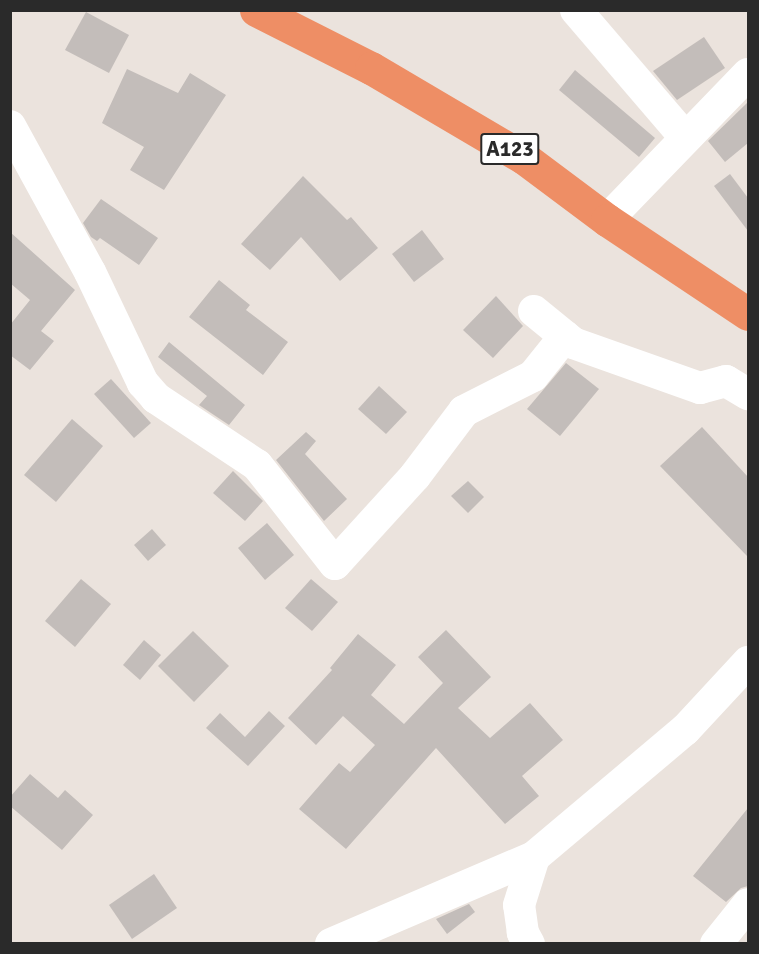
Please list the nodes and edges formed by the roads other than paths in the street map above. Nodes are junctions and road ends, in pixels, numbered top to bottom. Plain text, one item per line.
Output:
1 (255, 10) edge
2 (576, 10) edge
3 (748, 74) edge
4 (10, 126) edge
5 (685, 137) junction
6 (607, 220) junction
7 (534, 311) dead end
8 (748, 314) edge
9 (565, 336) junction
10 (748, 394) edge
11 (748, 662) edge
12 (534, 858) junction
13 (748, 904) edge
14 (331, 944) edge
15 (529, 944) edge
16 (716, 944) edge

1 - 6 highway, A123
2 - 5 street
3 - 5 street
4 - 9 street
5 - 6 street
6 - 8 highway, A123
7 - 9 street
9 - 10 street
11 - 12 street
12 - 14 street
12 - 15 street
13 - 16 street

